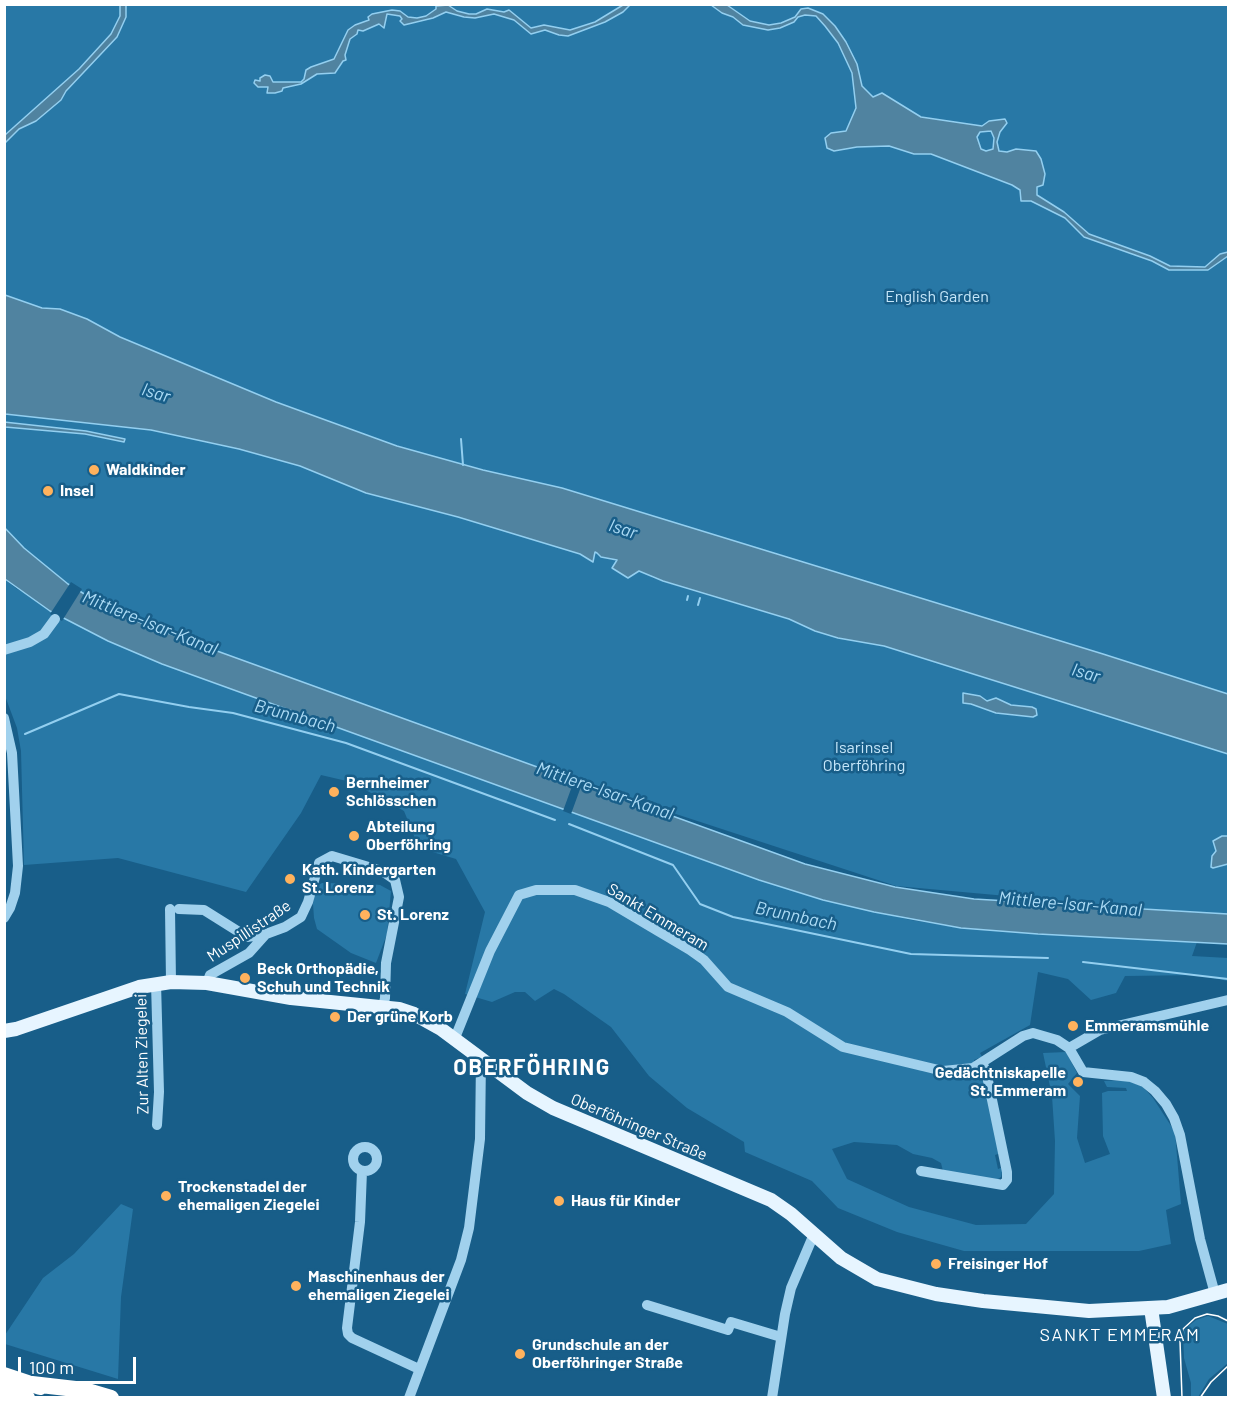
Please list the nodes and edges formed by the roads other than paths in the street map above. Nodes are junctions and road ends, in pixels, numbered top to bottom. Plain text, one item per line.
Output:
1 (55, 620) dead end
2 (4, 650) edge
3 (4, 718) edge
4 (10, 814) edge
5 (4, 918) edge
6 (266, 934) junction
7 (171, 982) junction
8 (156, 983) junction
9 (207, 983) junction
10 (1228, 1000) edge
11 (383, 1007) junction
12 (4, 1031) edge
13 (455, 1038) junction
14 (1069, 1048) junction
15 (481, 1059) junction
16 (982, 1063) junction
17 (157, 1125) dead end
18 (363, 1171) dead end
19 (921, 1171) dead end
20 (814, 1234) junction
21 (1228, 1290) edge
22 (1215, 1294) junction
23 (647, 1305) dead end
24 (1151, 1308) junction
25 (782, 1337) junction
26 (419, 1370) junction
27 (4, 1375) edge
28 (4, 1390) edge
29 (30, 1391) edge
30 (73, 1398) edge
31 (111, 1398) edge
32 (409, 1398) edge
33 (772, 1398) edge
34 (1164, 1398) edge

1 - 2 street
3 - 4 street
4 - 5 street
6 - 7 street
6 - 9 street, Muspillistraße
6 - 11 street, Muspillistraße
7 - 8 main road, Oberföhringer Straße
7 - 9 main road, Oberföhringer Straße
8 - 12 main road, Oberföhringer Straße
8 - 17 street, Zur Alten Ziegelei
9 - 11 main road, Oberföhringer Straße
10 - 14 street
11 - 13 main road, Oberföhringer Straße
13 - 15 main road, Oberföhringer Straße
13 - 16 street, Sankt Emmeram
14 - 16 street, Sankt Emmeram
14 - 22 street
15 - 20 main road, Oberföhringer Straße
15 - 26 street
16 - 19 street
18 - 26 street
20 - 24 main road, Oberföhringer Straße
20 - 25 street
21 - 22 main road, Oberföhringer Straße
22 - 24 main road, Oberföhringer Straße
23 - 25 street
24 - 34 main road
25 - 33 street
26 - 32 street
27 - 29 highway
28 - 29 highway
29 - 30 highway
29 - 31 highway

